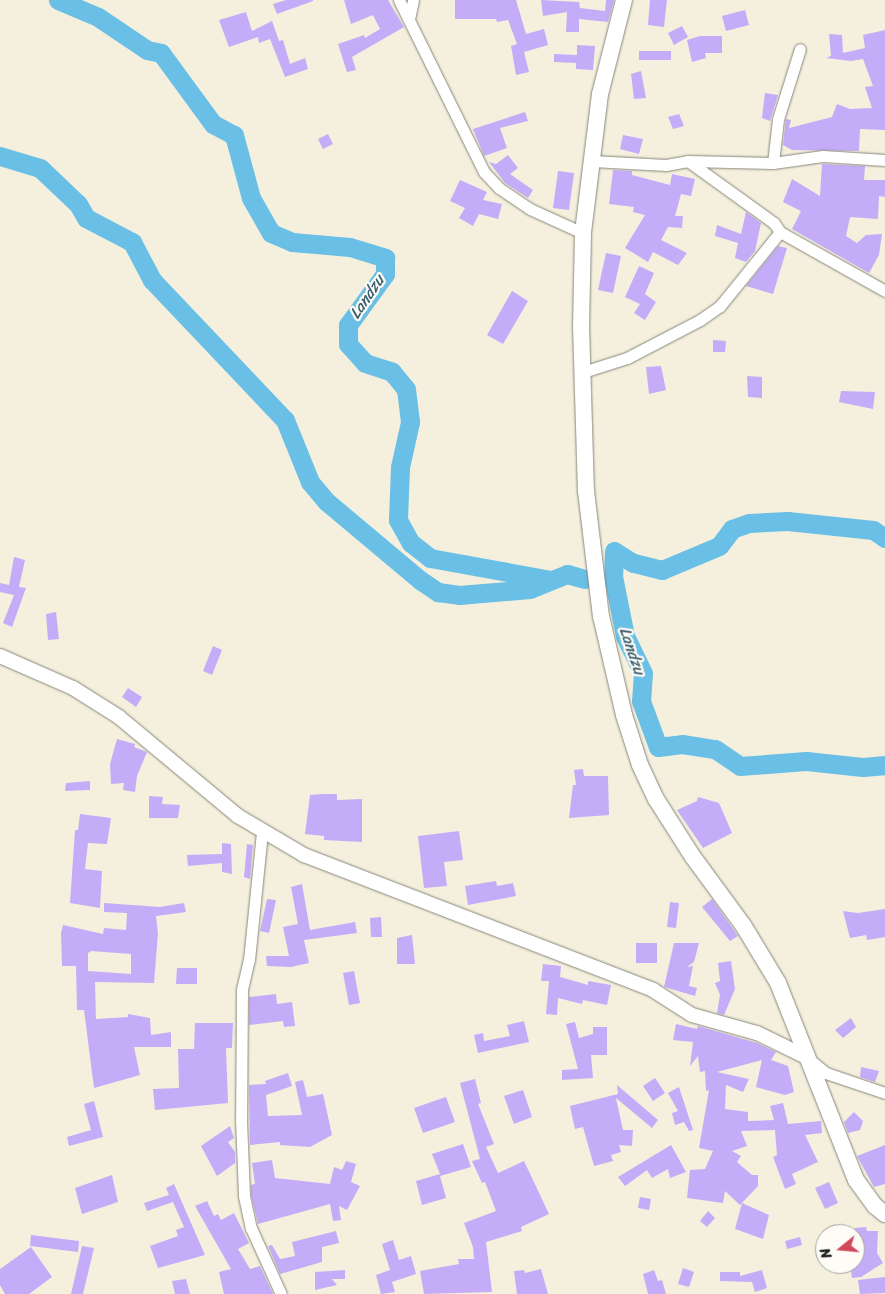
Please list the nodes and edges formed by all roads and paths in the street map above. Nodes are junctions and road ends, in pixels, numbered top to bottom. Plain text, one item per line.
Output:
1 (399, 0) edge
2 (413, 0) edge
3 (624, 0) edge
4 (409, 19) junction
5 (800, 49) dead end
6 (885, 160) edge
7 (592, 161) junction
8 (688, 161) junction
9 (773, 163) junction
10 (780, 232) junction
11 (583, 233) junction
12 (885, 291) edge
13 (583, 372) junction
14 (0, 656) edge
15 (262, 832) junction
16 (808, 1058) junction
17 (885, 1093) edge
18 (885, 1214) edge
19 (281, 1294) edge

1 - 4 street
2 - 4 street
3 - 7 main road
4 - 11 street
5 - 9 street
6 - 9 street
7 - 8 street
7 - 11 main road
8 - 9 street
8 - 10 street
10 - 12 street
10 - 13 street
11 - 13 main road
13 - 16 main road
14 - 15 street
15 - 16 street
15 - 19 street
16 - 17 street
16 - 18 main road

